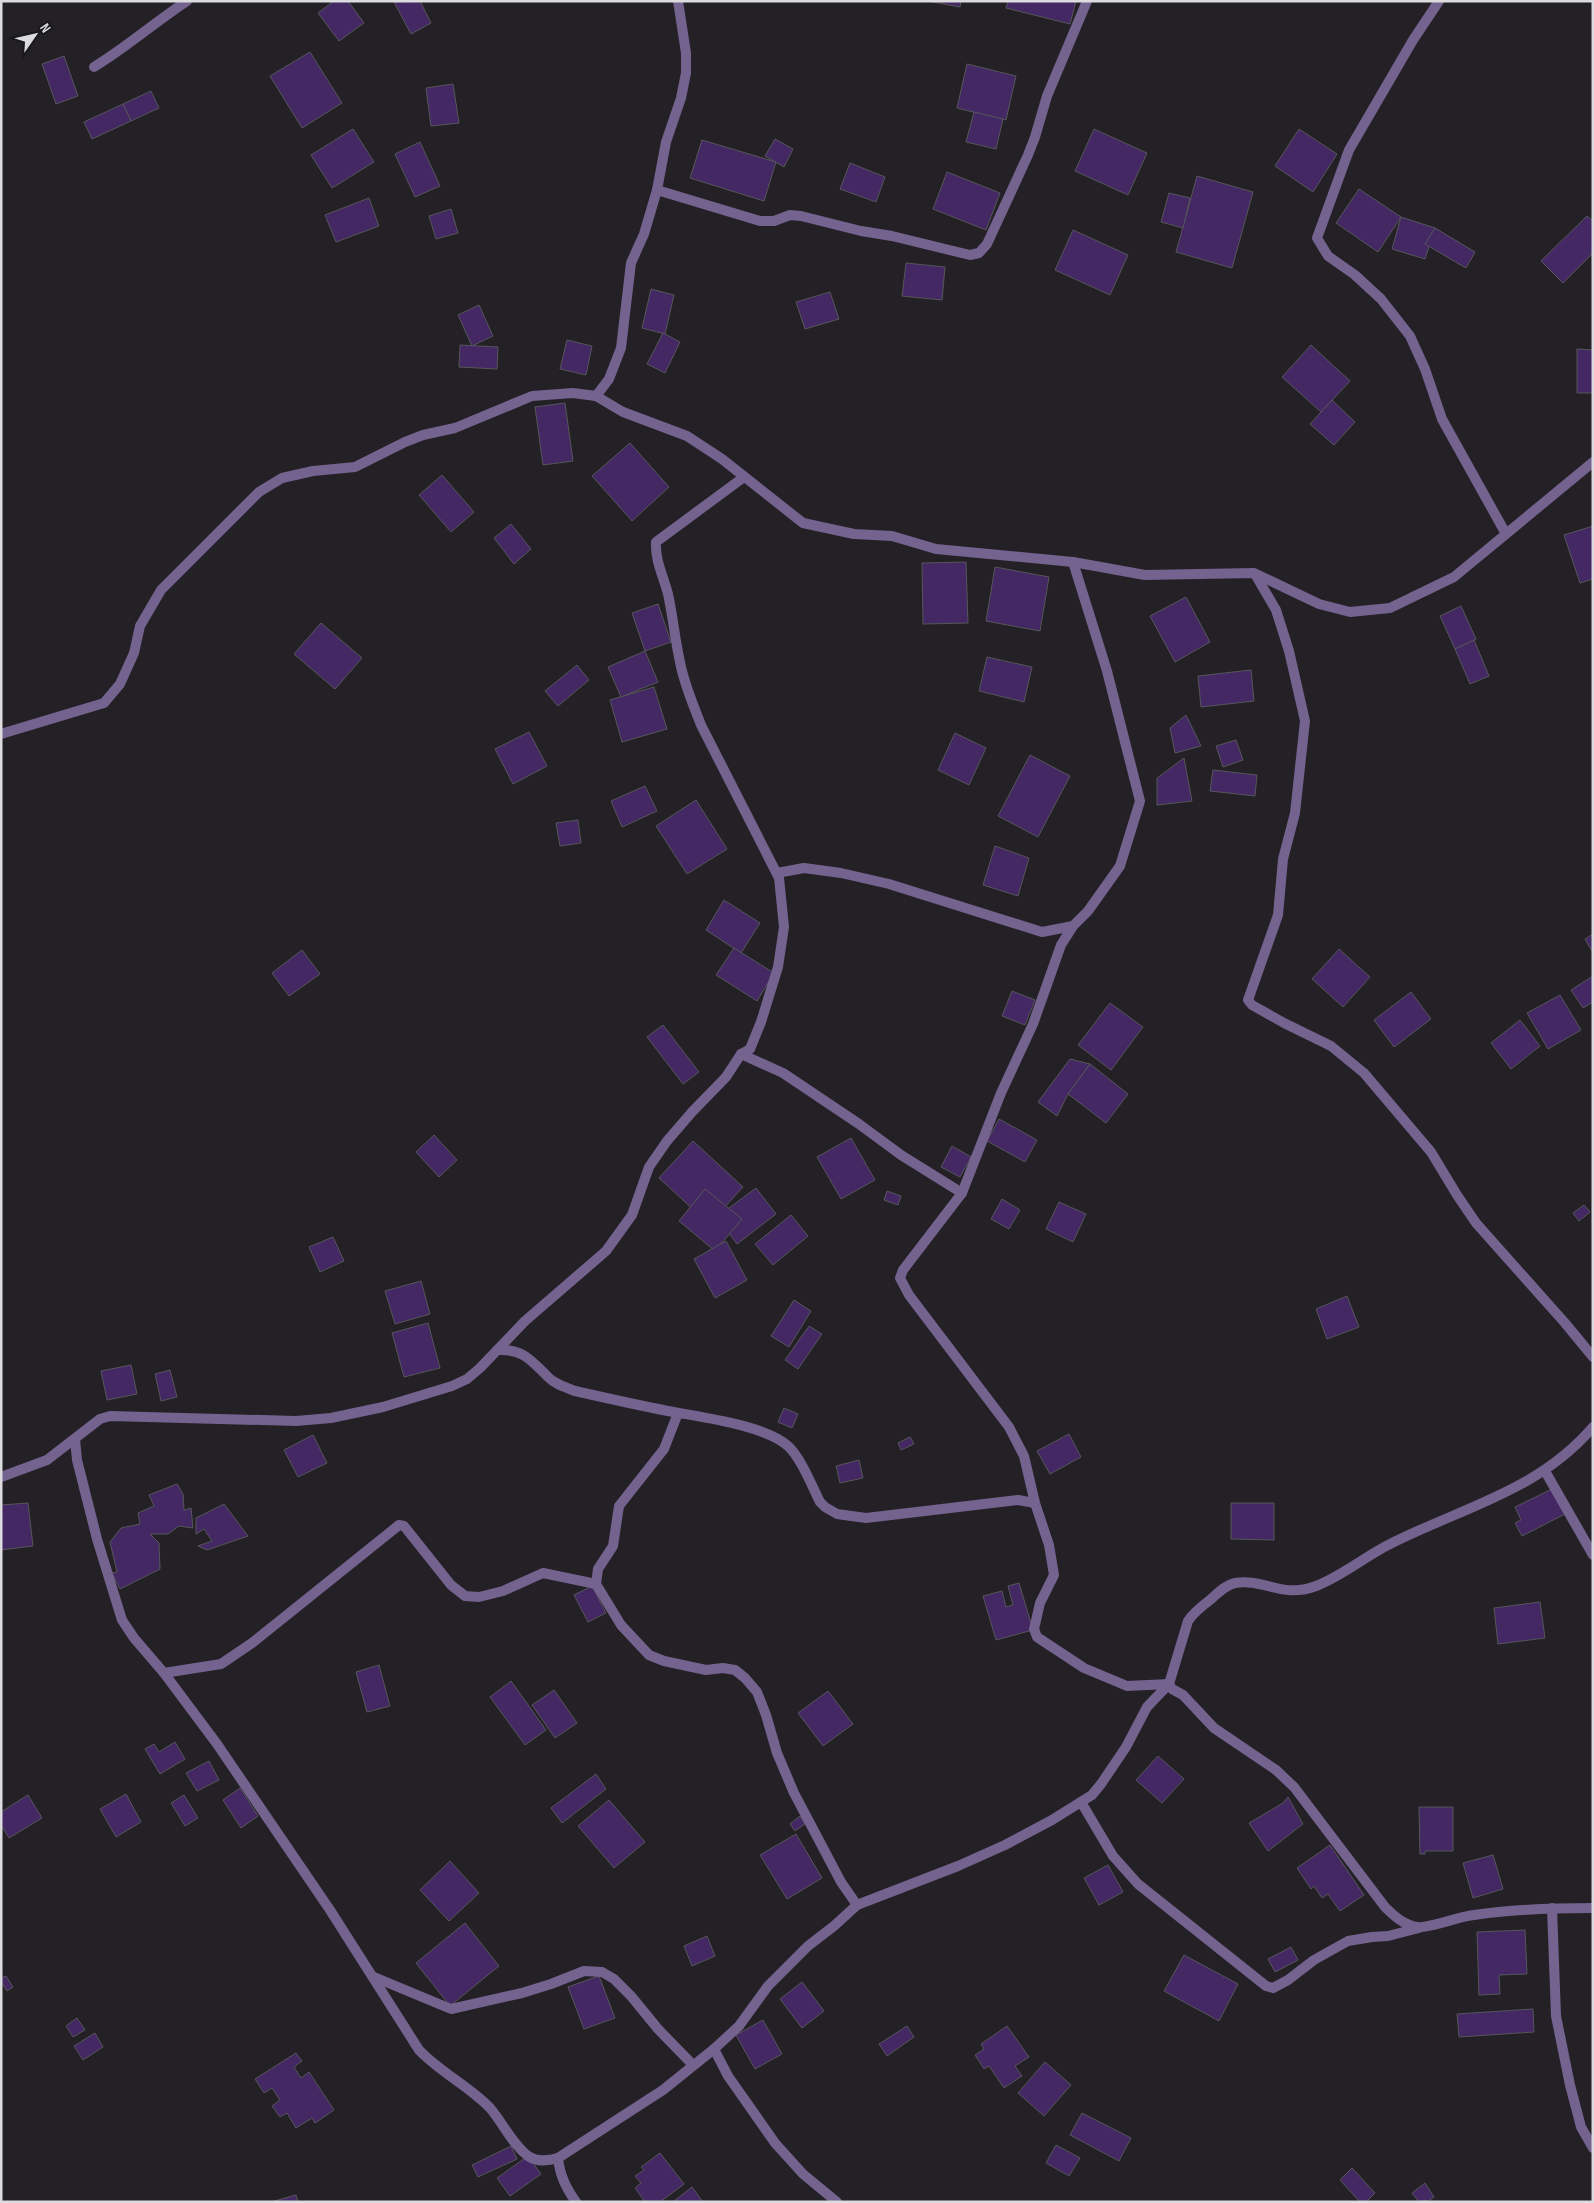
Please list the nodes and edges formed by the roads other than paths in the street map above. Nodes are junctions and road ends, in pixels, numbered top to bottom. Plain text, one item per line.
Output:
1 (187, 1) edge
2 (678, 1) edge
3 (1087, 1) edge
4 (1439, 1) edge
5 (94, 67) dead end
6 (657, 190) junction
7 (596, 396) junction
8 (1593, 462) edge
9 (744, 477) junction
10 (1506, 534) junction
11 (1073, 562) junction
12 (1254, 573) junction
13 (1, 734) edge
14 (777, 873) junction
15 (1073, 926) junction
16 (741, 1054) junction
17 (962, 1193) junction
18 (497, 1350) junction
19 (1593, 1357) edge
20 (678, 1413) junction
21 (1593, 1427) edge
22 (75, 1439) junction
23 (1545, 1471) junction
24 (1, 1478) edge
25 (1035, 1503) junction
26 (1593, 1555) edge
27 (596, 1584) junction
28 (164, 1673) junction
29 (1169, 1684) junction
30 (1081, 1802) junction
31 (857, 1905) junction
32 (1552, 1908) junction
33 (1593, 1908) edge
34 (1419, 1928) junction
35 (374, 1977) junction
36 (714, 2048) junction
37 (693, 2065) junction
38 (1593, 2148) edge
39 (558, 2158) junction
40 (576, 2202) edge
41 (837, 2202) edge

1 - 5 street
2 - 6 street
3 - 6 street
4 - 10 street
6 - 7 street
7 - 9 street
7 - 13 street
8 - 10 street
9 - 11 street
9 - 14 street
10 - 12 street
11 - 12 street
11 - 15 street
12 - 19 street
14 - 15 street
14 - 16 street
15 - 17 street
16 - 17 street
16 - 18 street
17 - 25 street
18 - 20 street
18 - 22 street
20 - 25 street
20 - 27 street
21 - 23 street
22 - 24 street
22 - 28 street
23 - 26 street
23 - 29 street
25 - 29 street
27 - 28 street
27 - 31 street
28 - 35 street
29 - 30 street
29 - 34 street
30 - 31 street
30 - 34 street
31 - 36 street
32 - 33 street
32 - 34 street
32 - 38 street
35 - 37 street
35 - 39 street
36 - 37 street
36 - 41 street
37 - 39 street
39 - 40 street

